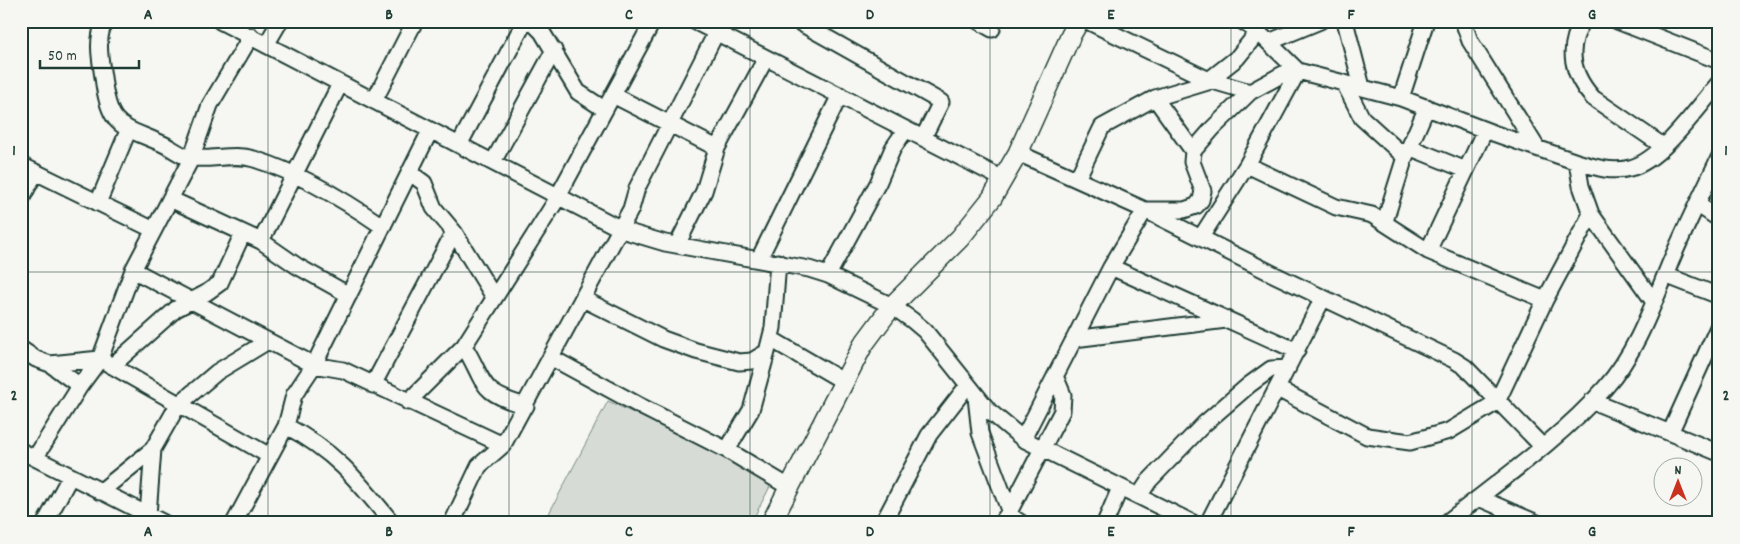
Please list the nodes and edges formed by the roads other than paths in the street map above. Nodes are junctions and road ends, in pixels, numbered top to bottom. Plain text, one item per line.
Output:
1 (105, 21) edge
2 (220, 21) edge
3 (280, 21) edge
4 (415, 21) edge
5 (525, 21) edge
6 (531, 21) edge
7 (653, 21) edge
8 (694, 21) edge
9 (797, 21) edge
10 (978, 21) edge
11 (1079, 21) edge
12 (1087, 21) edge
13 (1242, 21) edge
14 (1320, 21) edge
15 (1345, 21) edge
16 (1426, 21) edge
17 (1463, 21) edge
18 (1583, 21) edge
19 (1618, 21) edge
20 (992, 29) dead end
21 (716, 32) junction
22 (251, 36) junction
23 (1264, 37) junction
24 (266, 44) junction
25 (554, 50) junction
26 (766, 58) junction
27 (1719, 61) edge
28 (1296, 70) junction
29 (1210, 81) junction
30 (1719, 82) edge
31 (1344, 83) junction
32 (340, 84) junction
33 (1362, 87) junction
34 (1250, 92) junction
35 (613, 94) junction
36 (840, 95) junction
37 (1154, 98) junction
38 (1402, 98) junction
39 (374, 101) junction
40 (1427, 107) junction
41 (604, 109) junction
42 (669, 124) junction
43 (906, 129) junction
44 (1485, 130) junction
45 (128, 131) junction
46 (430, 131) junction
47 (923, 138) junction
48 (459, 145) junction
49 (1664, 146) junction
50 (717, 148) junction
51 (1537, 148) junction
52 (1194, 151) junction
53 (1407, 152) junction
54 (1018, 153) junction
55 (192, 158) junction
56 (1719, 158) edge
57 (493, 162) junction
58 (1577, 162) junction
59 (21, 165) edge
60 (1246, 165) junction
61 (1466, 170) junction
62 (409, 172) junction
63 (35, 173) junction
64 (293, 174) junction
65 (1003, 179) junction
66 (1077, 179) junction
67 (1719, 183) edge
68 (1703, 190) junction
69 (558, 196) junction
70 (170, 199) junction
71 (21, 200) edge
72 (98, 203) junction
73 (1697, 204) junction
74 (1145, 210) junction
75 (1591, 214) junction
76 (1719, 219) edge
77 (1385, 221) junction
78 (382, 226) junction
79 (619, 228) junction
80 (154, 230) junction
81 (454, 232) junction
82 (243, 233) junction
83 (1201, 237) junction
84 (261, 241) junction
85 (677, 246) junction
86 (1428, 251) junction
87 (759, 259) junction
88 (778, 262) junction
89 (1111, 268) junction
90 (133, 270) junction
91 (828, 275) junction
92 (1665, 275) junction
93 (349, 295) junction
94 (494, 296) junction
95 (1719, 296) edge
96 (1323, 298) junction
97 (583, 299) junction
98 (1546, 300) junction
99 (192, 301) junction
100 (1654, 302) junction
101 (892, 306) junction
102 (1227, 320) junction
103 (1719, 325) edge
104 (1074, 339) junction
105 (268, 341) junction
106 (464, 346) junction
107 (769, 346) junction
108 (21, 349) edge
109 (1297, 351) junction
110 (552, 358) junction
111 (106, 362) junction
112 (50, 364) junction
113 (314, 365) junction
114 (1288, 368) junction
115 (1055, 376) junction
116 (843, 381) junction
117 (373, 384) junction
118 (80, 386) junction
119 (1278, 389) junction
120 (972, 391) junction
121 (1592, 401) junction
122 (408, 402) junction
123 (1497, 402) junction
124 (178, 405) junction
125 (526, 406) junction
126 (286, 426) junction
127 (1670, 433) junction
128 (1023, 439) junction
129 (503, 445) junction
130 (1542, 446) junction
131 (1042, 447) junction
132 (153, 449) junction
133 (727, 450) junction
134 (21, 451) edge
135 (1719, 454) edge
136 (268, 456) junction
137 (35, 458) junction
138 (70, 477) junction
139 (789, 486) junction
140 (1120, 488) junction
141 (100, 492) junction
142 (1138, 496) junction
143 (1479, 498) junction
144 (148, 515) junction
145 (1006, 516) edge
146 (45, 523) edge
147 (164, 523) edge
148 (234, 523) edge
149 (392, 523) edge
150 (452, 523) edge
151 (771, 523) edge
152 (883, 523) edge
153 (1021, 523) edge
154 (1105, 523) edge
155 (1193, 523) edge
156 (1208, 523) edge
157 (1446, 523) edge
158 (1537, 523) edge

1 - 45 street
2 - 22 street
3 - 24 street
4 - 39 street
5 - 48 street
6 - 25 street
7 - 35 street
8 - 21 street
9 - 47 street
10 - 20 street
11 - 54 main road
12 - 29 street
13 - 23 street
14 - 23 street
15 - 33 street
16 - 38 street
17 - 51 street
18 - 49 street
19 - 27 street
21 - 26 street
21 - 42 street
22 - 24 street
22 - 55 street
23 - 28 street
23 - 29 street
24 - 32 street
25 - 41 street
25 - 57 street
26 - 36 street
26 - 50 street
28 - 31 street
28 - 34 street
28 - 60 street
29 - 34 street
29 - 37 street
30 - 49 street
31 - 33 street
31 - 53 street
32 - 39 street
32 - 64 street
33 - 38 street
34 - 52 street
35 - 41 street
35 - 42 street
36 - 43 street
36 - 87 street
37 - 52 street
37 - 66 street
38 - 40 street
39 - 46 street
40 - 44 street
40 - 53 street
41 - 69 street
42 - 50 street
42 - 79 street
43 - 47 street
43 - 91 street
44 - 51 street
44 - 61 street
45 - 55 street
45 - 72 street
46 - 48 street
46 - 62 street
47 - 65 street
48 - 57 street
49 - 58 street
50 - 85 street
51 - 58 street
52 - 74 street
53 - 61 street
53 - 77 street
54 - 65 main road
54 - 66 street
55 - 64 street
55 - 70 street
56 - 68 street
57 - 69 street
58 - 75 street
59 - 63 street
60 - 77 street
60 - 83 street
61 - 86 street
62 - 78 street
62 - 81 street
63 - 71 street
63 - 72 street
64 - 78 street
64 - 84 street
65 - 101 main road
66 - 74 street
67 - 68 street
68 - 73 street
69 - 79 street
69 - 94 street
70 - 80 street
70 - 82 street
72 - 80 street
73 - 76 street
73 - 92 street
74 - 83 street
74 - 89 street
75 - 98 street
75 - 100 street
77 - 86 street
78 - 93 street
79 - 85 street
79 - 97 street
80 - 90 street
81 - 94 street
81 - 117 street
82 - 84 street
82 - 99 street
83 - 96 street
84 - 93 street
85 - 87 street
86 - 98 street
87 - 88 street
88 - 91 street
88 - 107 street
89 - 102 street
89 - 104 street
90 - 99 street
90 - 111 street
91 - 101 street
92 - 95 street
92 - 100 street
93 - 113 street
94 - 106 street
96 - 109 street
96 - 123 street
97 - 107 street
97 - 110 street
98 - 123 street
99 - 105 street
99 - 111 street
100 - 121 street
101 - 116 main road
101 - 120 street
102 - 104 street
102 - 109 street
103 - 127 street
104 - 115 street
105 - 113 street
105 - 124 street
106 - 122 street
106 - 125 street
107 - 116 street
107 - 133 street
108 - 112 street
109 - 114 street
110 - 125 street
110 - 133 street
111 - 112 street
111 - 118 street
111 - 124 street
112 - 118 street
113 - 117 street
113 - 126 street
114 - 119 street
114 - 142 street
115 - 128 street
115 - 131 street
116 - 139 main road
117 - 122 street
118 - 137 street
119 - 123 street
119 - 156 street
120 - 128 street
120 - 145 street
120 - 152 street
121 - 127 street
121 - 130 street
122 - 129 street
123 - 130 street
124 - 132 street
124 - 136 street
125 - 129 street
126 - 136 street
126 - 149 street
127 - 135 street
128 - 131 street
129 - 150 street
130 - 143 street
131 - 140 street
131 - 145 street
132 - 141 street
132 - 144 street
133 - 139 street
134 - 137 street
136 - 148 street
137 - 138 street
138 - 141 street
138 - 146 street
139 - 151 main road
140 - 142 street
140 - 154 street
141 - 144 street
142 - 155 street
143 - 157 street
143 - 158 street
144 - 147 street
145 - 153 street

